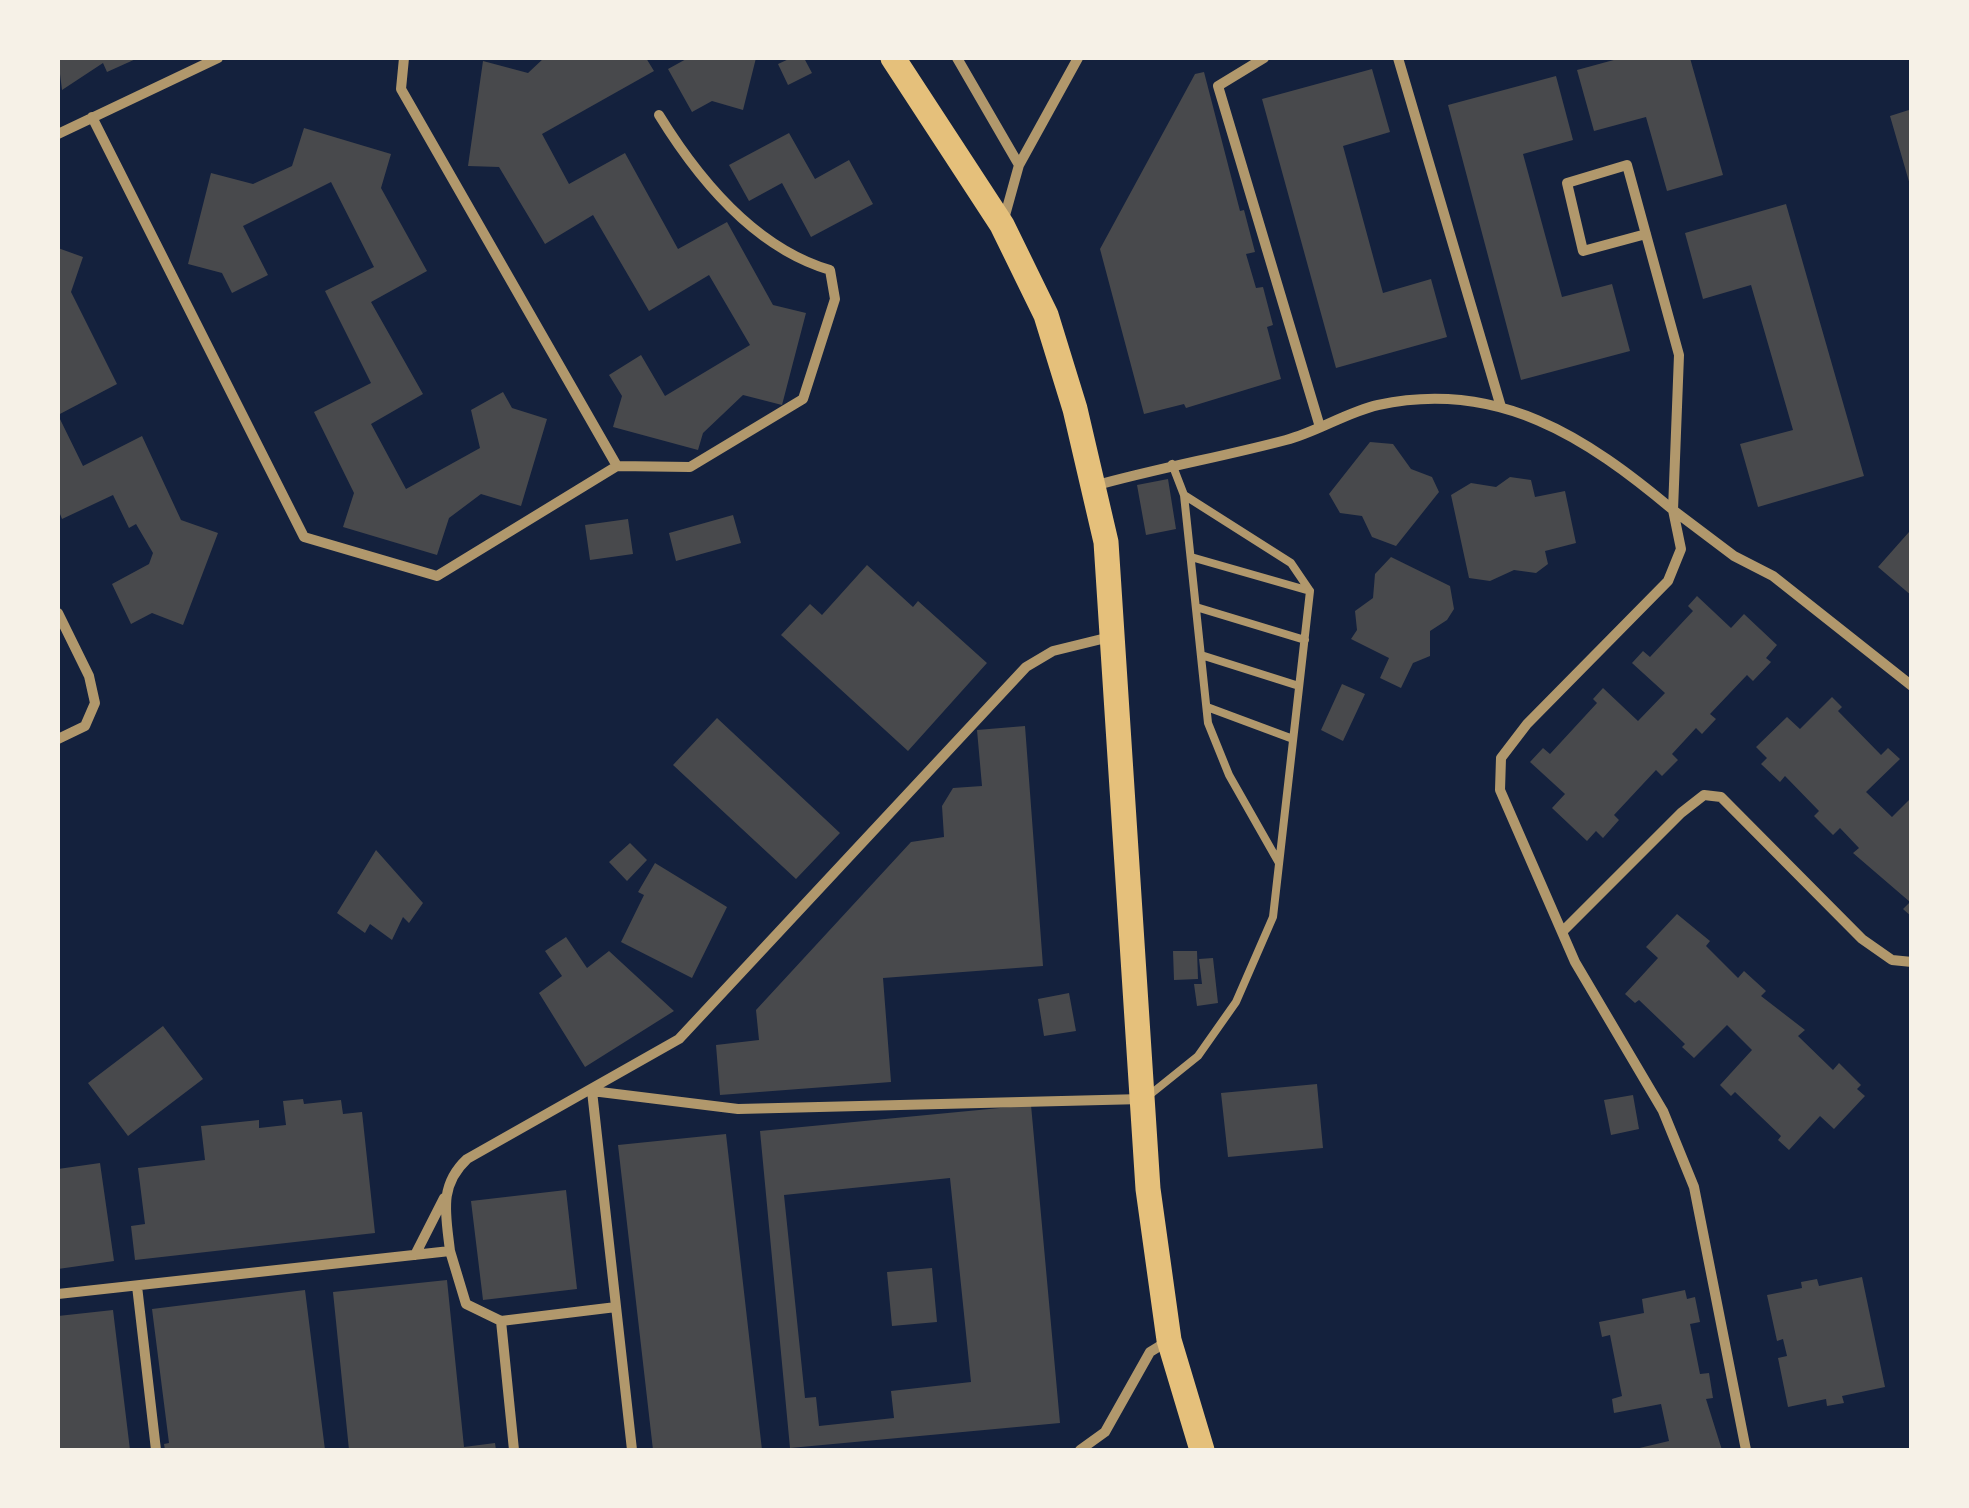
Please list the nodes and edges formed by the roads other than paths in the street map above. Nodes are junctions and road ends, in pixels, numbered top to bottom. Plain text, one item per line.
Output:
1 (218, 58) edge
2 (404, 58) edge
3 (893, 58) edge
4 (957, 58) edge
5 (1078, 58) edge
6 (1264, 58) edge
7 (1398, 58) edge
8 (659, 115) dead end
9 (92, 117) junction
10 (58, 134) edge
11 (1019, 165) junction
12 (1002, 225) junction
13 (1646, 234) junction
14 (1501, 407) junction
15 (1320, 427) junction
16 (1172, 464) junction
17 (617, 466) junction
18 (1094, 486) junction
19 (1184, 496) junction
20 (1673, 510) junction
21 (1191, 557) junction
22 (1310, 591) junction
23 (1196, 607) junction
24 (58, 613) edge
25 (1114, 636) junction
26 (1304, 640) junction
27 (1202, 655) junction
28 (1299, 686) junction
29 (1912, 686) edge
30 (1207, 707) junction
31 (58, 739) edge
32 (1293, 739) junction
33 (1279, 864) junction
34 (1564, 931) junction
35 (1912, 962) edge
36 (592, 1091) junction
37 (1144, 1099) junction
38 (444, 1198) junction
39 (450, 1251) junction
40 (414, 1255) junction
41 (137, 1286) junction
42 (58, 1294) edge
43 (616, 1307) junction
44 (502, 1321) junction
45 (1169, 1340) junction
46 (156, 1450) edge
47 (514, 1450) edge
48 (632, 1450) edge
49 (1080, 1450) edge
50 (1202, 1450) edge
51 (1746, 1450) edge

1 - 9 street
2 - 17 street
3 - 12 main road
4 - 11 street
5 - 11 street
6 - 15 street
7 - 14 street
8 - 17 street
9 - 10 street
9 - 17 street
11 - 12 street
12 - 18 main road
13 - 13 street
13 - 20 street
14 - 15 street
14 - 20 street
15 - 16 street
16 - 18 street
16 - 19 lane
18 - 25 main road
19 - 21 lane
19 - 22 lane
20 - 29 street
20 - 34 street
21 - 22 lane
21 - 23 lane
22 - 26 lane
23 - 26 lane
23 - 27 lane
24 - 31 street
25 - 36 street
25 - 37 main road
26 - 28 lane
27 - 28 lane
27 - 30 lane
28 - 32 lane
30 - 32 lane
30 - 33 lane
32 - 33 lane
33 - 37 lane
34 - 35 street
34 - 51 street
36 - 37 street
36 - 38 street
36 - 43 street
37 - 45 main road
38 - 39 street
38 - 40 street
39 - 40 street
39 - 44 street
40 - 41 street
41 - 42 street
41 - 46 street
43 - 44 street
43 - 48 street
44 - 47 street
45 - 49 street
45 - 50 main road

